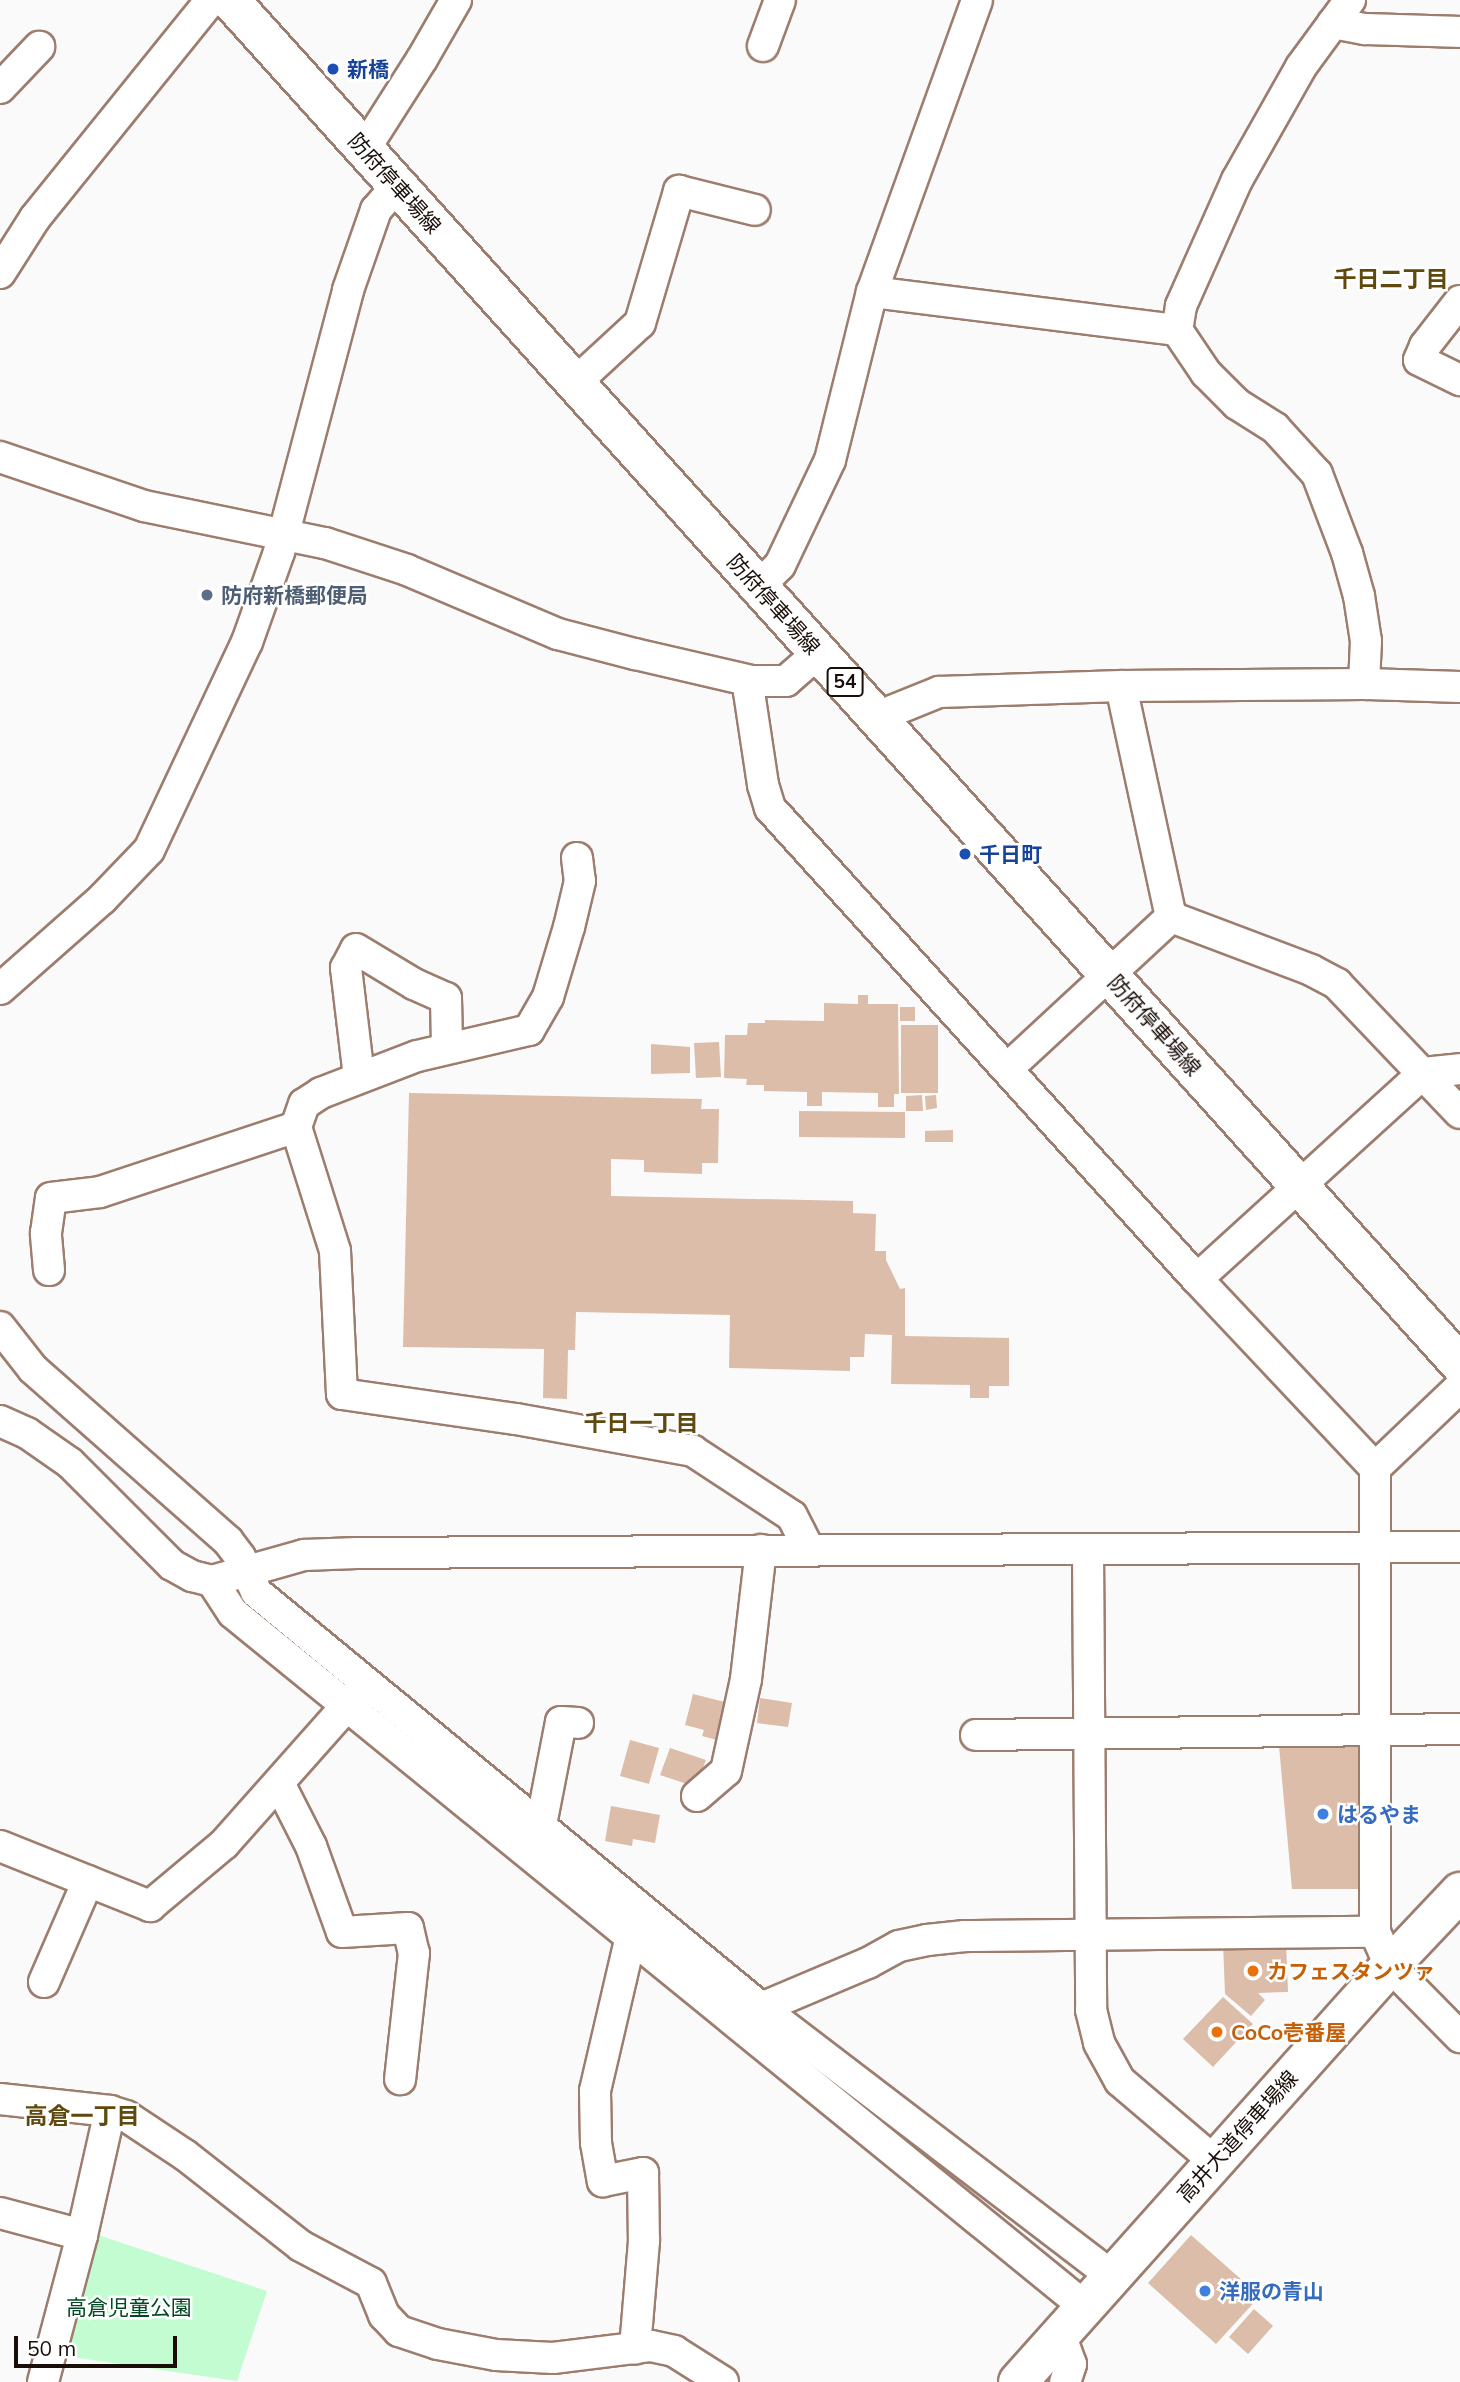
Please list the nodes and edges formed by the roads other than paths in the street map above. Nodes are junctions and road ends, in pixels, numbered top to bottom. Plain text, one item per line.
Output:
1 (211, 0) edge
2 (230, 0) edge
3 (456, 0) edge
4 (780, 0) edge
5 (978, 0) edge
6 (1342, 11) edge
7 (1460, 32) edge
8 (763, 46) dead end
9 (39, 47) dead end
10 (0, 88) edge
11 (364, 150) junction
12 (397, 186) junction
13 (755, 211) dead end
14 (0, 273) edge
15 (872, 292) junction
16 (1460, 301) edge
17 (1177, 330) junction
18 (1460, 380) edge
19 (576, 382) junction
20 (0, 457) edge
21 (283, 534) junction
22 (758, 587) junction
23 (818, 653) junction
24 (751, 681) junction
25 (1364, 684) junction
26 (1121, 686) junction
27 (1460, 687) edge
28 (877, 718) junction
29 (577, 858) dead end
30 (1171, 917) junction
31 (1109, 974) junction
32 (0, 989) edge
33 (447, 1047) junction
34 (1008, 1068) junction
35 (1460, 1069) edge
36 (1423, 1073) junction
37 (359, 1077) junction
38 (1460, 1113) edge
39 (296, 1127) junction
40 (1300, 1187) junction
41 (49, 1270) dead end
42 (1197, 1279) junction
43 (0, 1327) edge
44 (1460, 1364) edge
45 (1460, 1387) edge
46 (0, 1421) edge
47 (1375, 1468) junction
48 (1376, 1546) junction
49 (1460, 1546) edge
50 (809, 1549) junction
51 (761, 1550) junction
52 (1088, 1550) junction
53 (246, 1572) junction
54 (212, 1581) junction
55 (357, 1695) junction
56 (579, 1723) dead end
57 (1460, 1729) edge
58 (1375, 1730) junction
59 (976, 1735) dead end
60 (1088, 1735) junction
61 (279, 1783) junction
62 (698, 1796) dead end
63 (541, 1825) junction
64 (0, 1846) edge
65 (88, 1881) junction
66 (1460, 1892) edge
67 (631, 1936) junction
68 (1088, 1936) junction
69 (1382, 1949) junction
70 (44, 1982) dead end
71 (747, 2014) junction
72 (1460, 2037) edge
73 (400, 2079) dead end
74 (0, 2099) edge
75 (110, 2111) junction
76 (1214, 2161) junction
77 (0, 2213) edge
78 (82, 2235) junction
79 (1112, 2276) junction
80 (1073, 2320) junction
81 (635, 2348) junction
82 (43, 2382) edge
83 (723, 2382) edge
84 (1018, 2382) edge
85 (1065, 2382) edge

1 - 14 street
2 - 11 main road, 防府停車場線 / 54
3 - 11 street
4 - 8 street
5 - 15 street
6 - 7 street
6 - 17 street
9 - 10 street
11 - 12 main road, 防府停車場線 / 54
12 - 19 main road, 防府停車場線 / 54
12 - 21 street
13 - 19 street
15 - 17 street
15 - 22 street
16 - 18 street
17 - 25 street
19 - 22 main road, 防府停車場線 / 54
20 - 21 street
21 - 24 street
21 - 32 street
22 - 23 main road, 防府停車場線 / 54
23 - 24 street
23 - 28 main road, 防府停車場線 / 54
24 - 34 street
25 - 26 street
25 - 27 street
26 - 28 street
26 - 30 street
28 - 31 main road, 防府停車場線 / 54
29 - 33 street
30 - 31 street
30 - 36 street
31 - 34 street
31 - 40 main road, 防府停車場線 / 54
33 - 37 street
33 - 37 street
34 - 42 street
35 - 36 street
36 - 38 street
36 - 40 street
37 - 39 street
39 - 41 street
39 - 50 street
40 - 42 street
40 - 44 main road, 防府停車場線 / 54
42 - 47 street
43 - 53 street
45 - 47 street
46 - 54 street
47 - 48 street
48 - 49 street
48 - 52 street
48 - 58 street
50 - 51 street
50 - 52 street
51 - 53 street
51 - 62 street
52 - 60 street
53 - 54 street
53 - 55 street
54 - 55 street
55 - 61 street
55 - 63 street
55 - 67 street
56 - 63 street
57 - 58 street
58 - 60 street
58 - 69 street
59 - 60 street
60 - 68 street
61 - 65 street
61 - 73 street
63 - 71 street
64 - 65 street
65 - 70 street
66 - 69 main road, 高井大道停車場線
67 - 71 street
67 - 81 street
68 - 69 street
68 - 71 street
68 - 76 street
69 - 72 street
69 - 76 main road, 高井大道停車場線
71 - 79 street
71 - 80 street
74 - 75 street
75 - 78 street
75 - 81 street
76 - 79 main road, 高井大道停車場線
77 - 78 street
78 - 82 street
79 - 80 main road, 高井大道停車場線
80 - 84 main road, 高井大道停車場線
80 - 85 street
81 - 83 street

